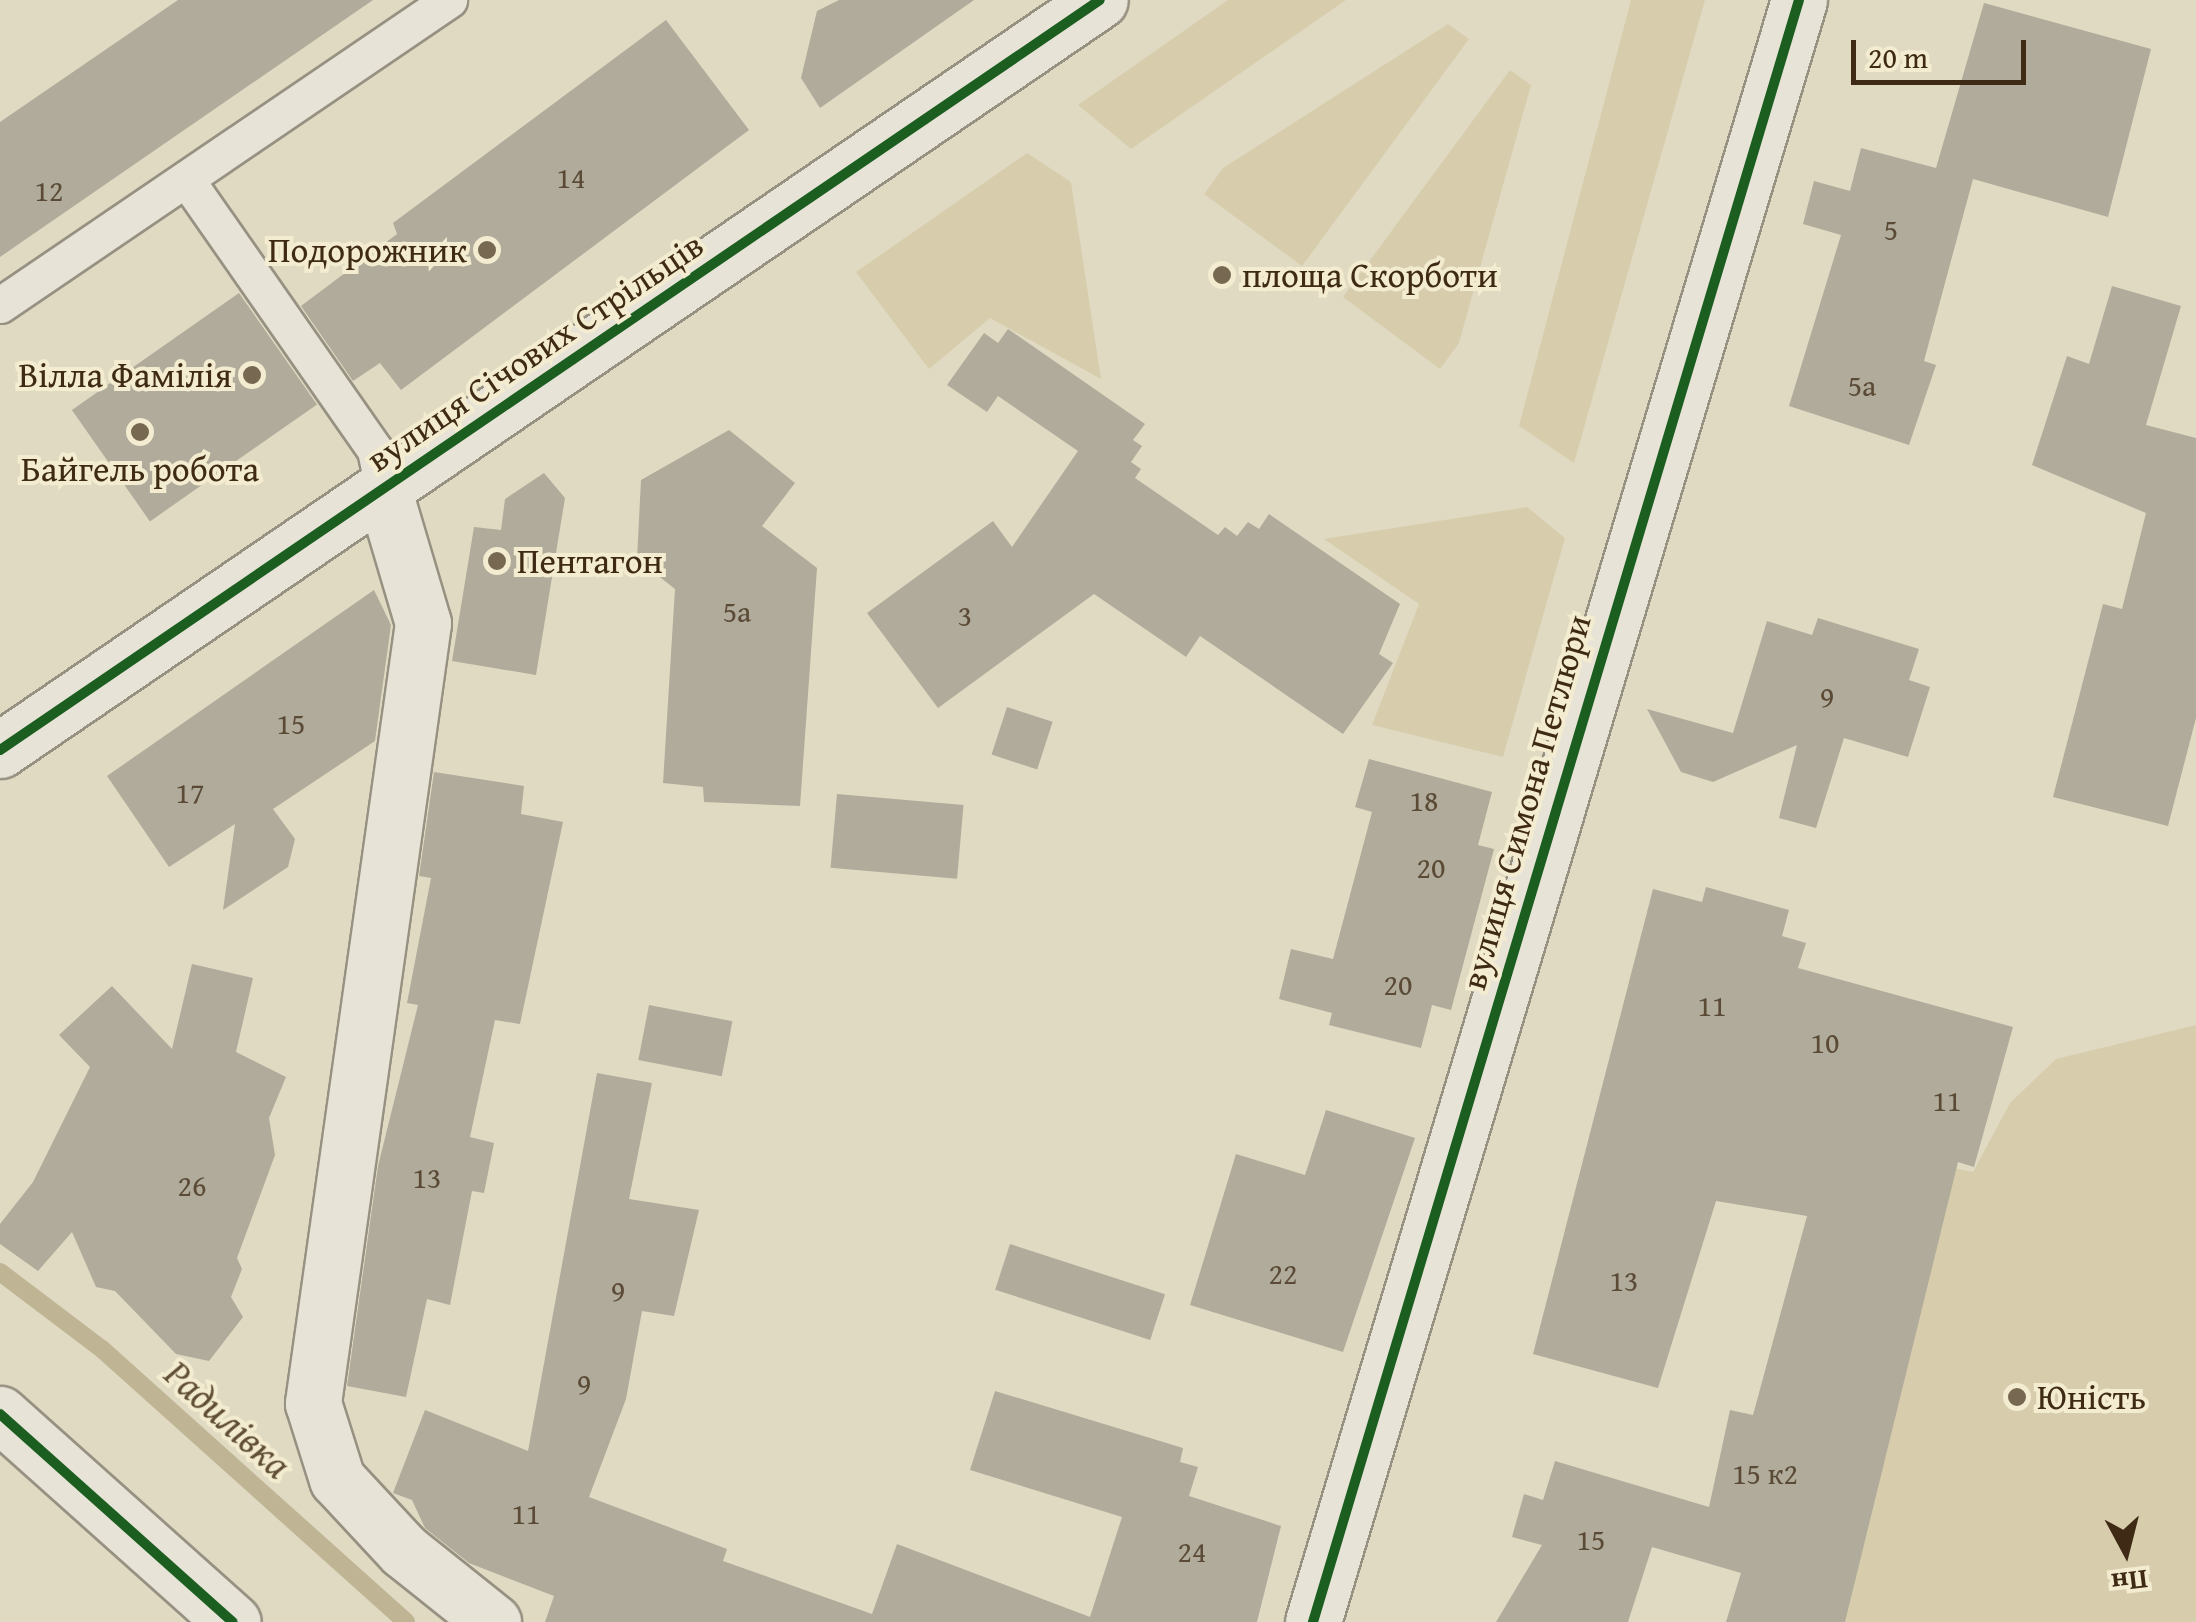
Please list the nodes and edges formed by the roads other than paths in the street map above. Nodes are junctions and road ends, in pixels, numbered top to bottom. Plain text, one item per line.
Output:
1 (450, 0) edge
2 (1100, 0) edge
3 (1798, 0) edge
4 (186, 179) junction
5 (0, 305) edge
6 (384, 488) junction
7 (0, 750) edge
8 (0, 1414) edge
9 (233, 1622) edge
10 (493, 1622) edge
11 (1313, 1622) edge

1 - 4 lane
2 - 6 street, вулиця Січових Стрільців
3 - 11 street, вулиця Симона Петлюри
4 - 5 lane
4 - 6 lane
6 - 7 street, вулиця Січових Стрільців
6 - 10 street
8 - 9 street

